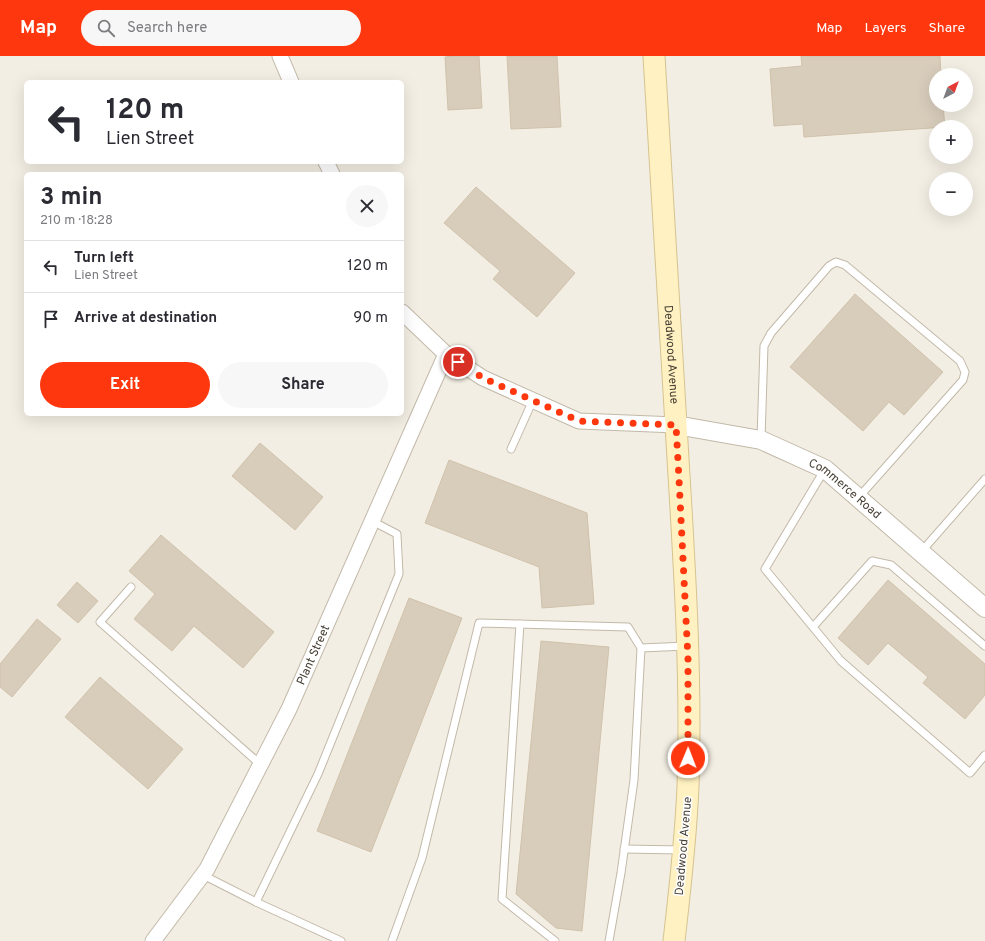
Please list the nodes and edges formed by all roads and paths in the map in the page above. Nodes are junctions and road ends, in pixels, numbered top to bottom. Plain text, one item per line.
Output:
1 (280, 56) edge
2 (654, 56) edge
3 (290, 80) edge
4 (404, 314) edge
5 (446, 354) junction
6 (533, 400) junction
7 (676, 425) junction
8 (761, 440) junction
9 (511, 449) dead end
10 (825, 469) junction
11 (985, 479) edge
12 (858, 498) junction
13 (372, 521) junction
14 (921, 552) junction
15 (131, 588) dead end
16 (985, 608) edge
17 (520, 624) junction
18 (813, 626) junction
19 (688, 646) junction
20 (985, 646) edge
21 (641, 648) junction
22 (985, 755) edge
23 (261, 765) junction
24 (624, 849) junction
25 (684, 850) junction
26 (203, 875) junction
27 (256, 902) junction
28 (153, 941) edge
29 (341, 941) edge
30 (392, 941) edge
31 (555, 941) edge
32 (609, 941) edge
33 (674, 941) edge

1 - 3 street
2 - 7 main road, Deadwood Avenue
4 - 5 street
5 - 6 street
5 - 13 street, Plant Street
6 - 7 street
6 - 9 lane
7 - 8 street, Commerce Road
7 - 19 main road, Deadwood Avenue
8 - 10 street, Commerce Road
8 - 12 lane
10 - 12 street, Commerce Road
10 - 18 lane
11 - 14 lane
12 - 14 street, Commerce Road
13 - 23 street, Plant Street
13 - 27 lane
14 - 16 street, Commerce Road
15 - 23 lane
17 - 21 lane
17 - 30 lane
17 - 31 lane
18 - 20 lane
18 - 22 lane
19 - 21 lane
19 - 25 main road, Deadwood Avenue
21 - 24 lane
23 - 26 street, Plant Street
24 - 25 lane
24 - 32 lane
25 - 33 main road, Deadwood Avenue
26 - 27 lane
26 - 28 street, Plant Street
27 - 29 lane

